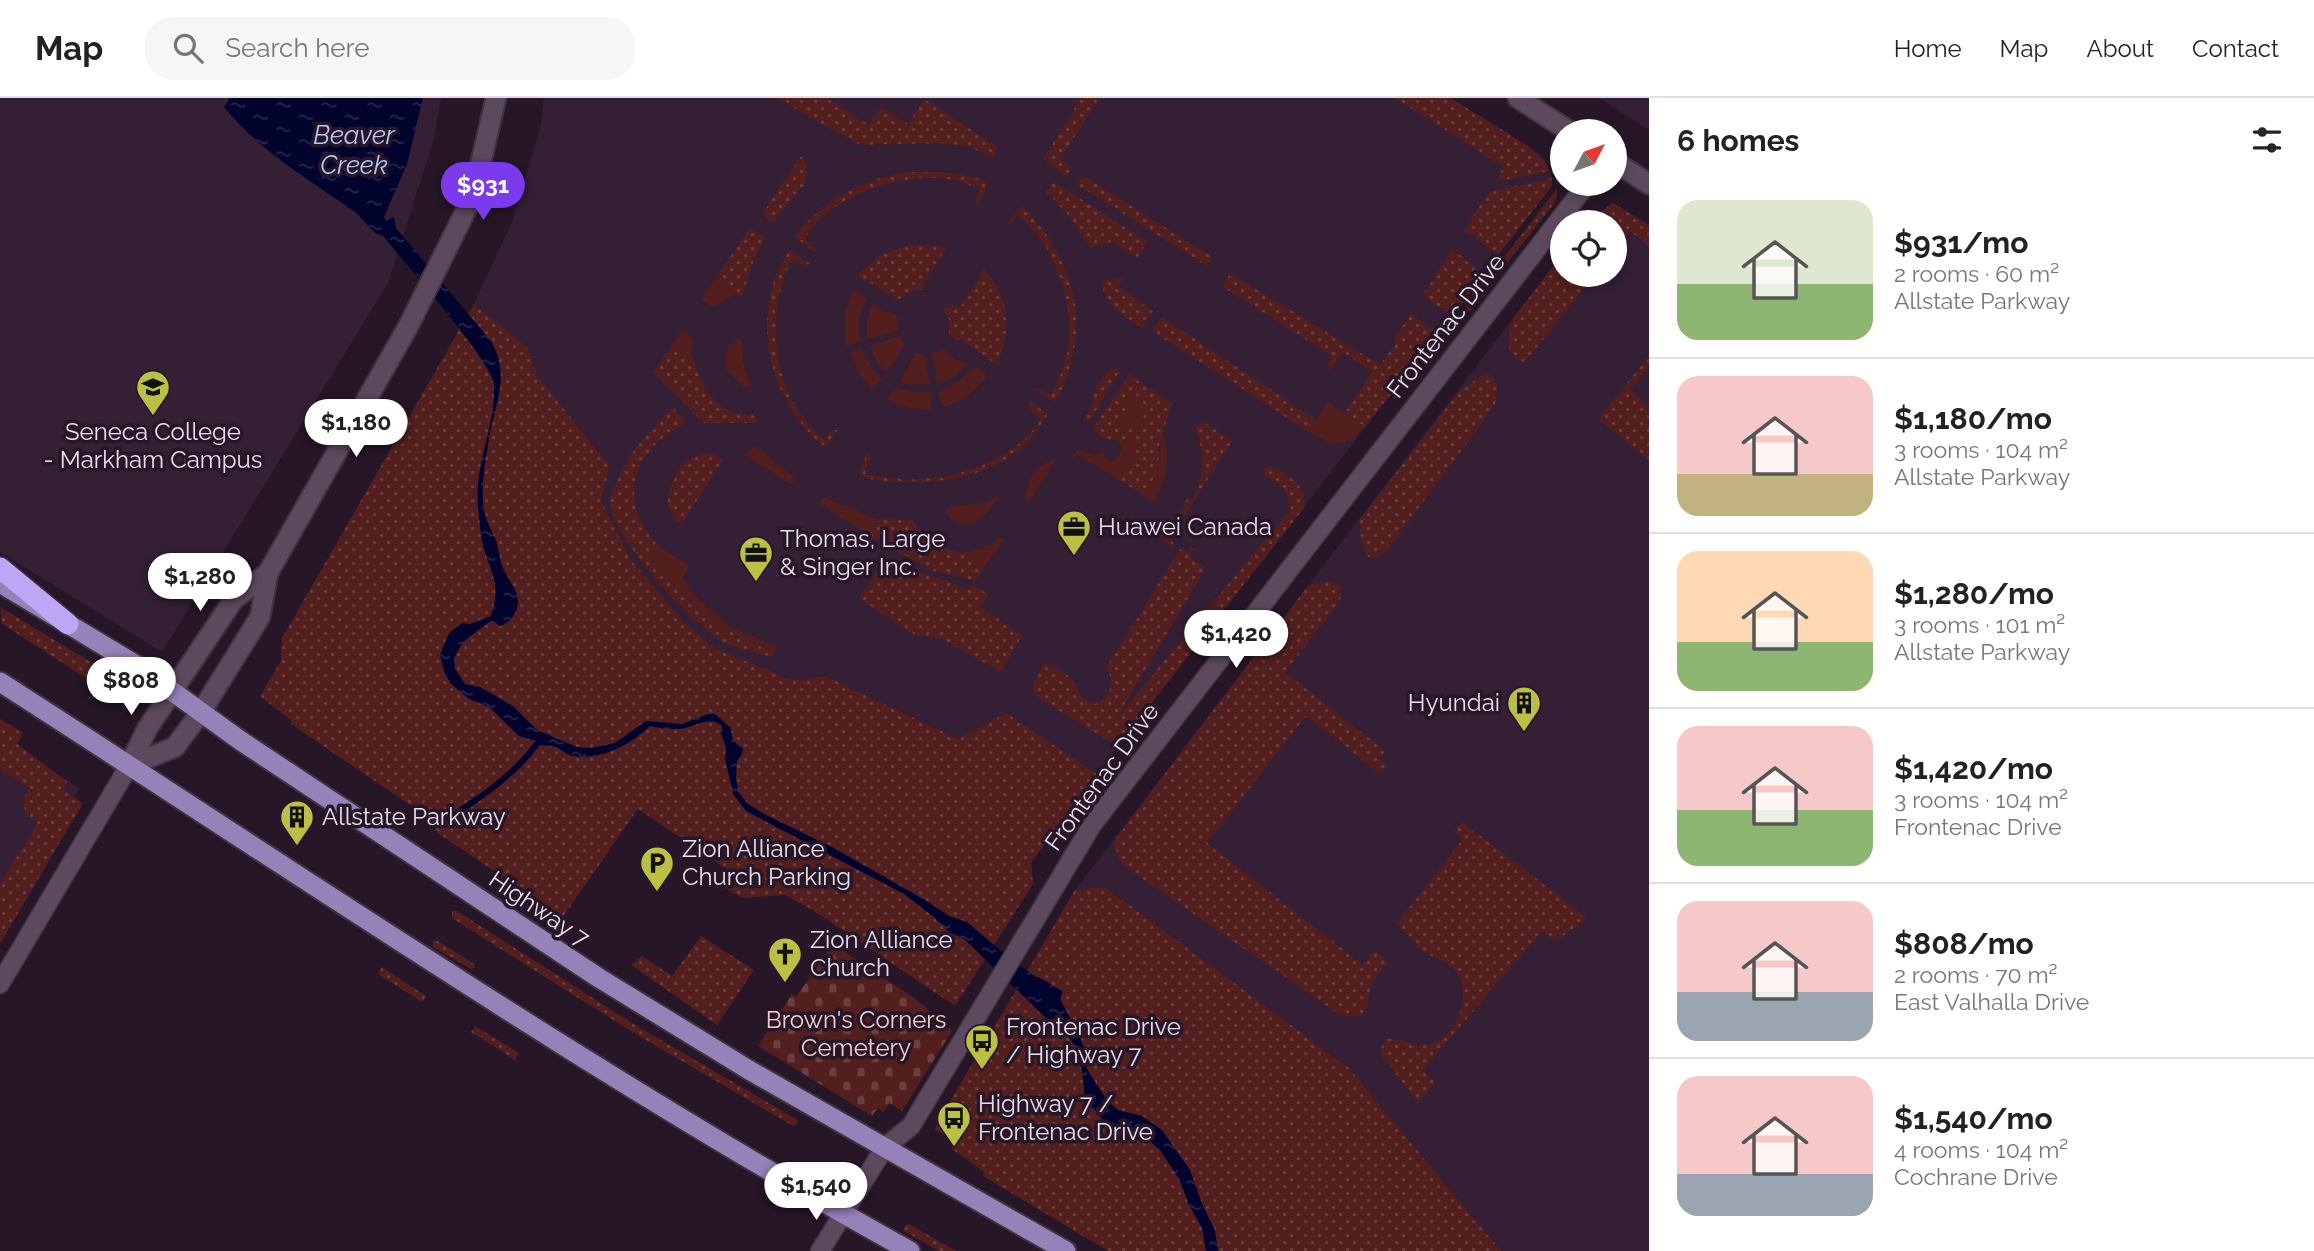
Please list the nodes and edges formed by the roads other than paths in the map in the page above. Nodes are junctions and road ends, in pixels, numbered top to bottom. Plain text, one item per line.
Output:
1 (496, 98) edge
2 (1518, 98) edge
3 (1550, 119) edge
4 (1628, 170) edge
5 (1649, 184) edge
6 (1578, 196) edge
7 (0, 568) edge
8 (268, 573) junction
9 (0, 583) edge
10 (68, 624) junction
11 (0, 682) edge
12 (173, 690) junction
13 (201, 712) junction
14 (129, 766) junction
15 (0, 984) edge
16 (885, 1147) junction
17 (844, 1213) junction
18 (820, 1251) edge
19 (911, 1251) edge
20 (1066, 1251) edge

1 - 8 street
2 - 3 street
4 - 5 street
6 - 16 street, Frontenac Drive
7 - 10 highway
8 - 12 street
8 - 13 street
9 - 10 main road, Highway 7
10 - 12 main road, Highway 7
11 - 14 main road
12 - 13 main road, Highway 7
12 - 14 street
13 - 14 street
13 - 16 main road, Highway 7
14 - 15 street
14 - 17 main road
16 - 17 street, Frontenac Drive
16 - 20 main road, Highway 7
17 - 18 street, Frontenac Drive
17 - 19 main road

